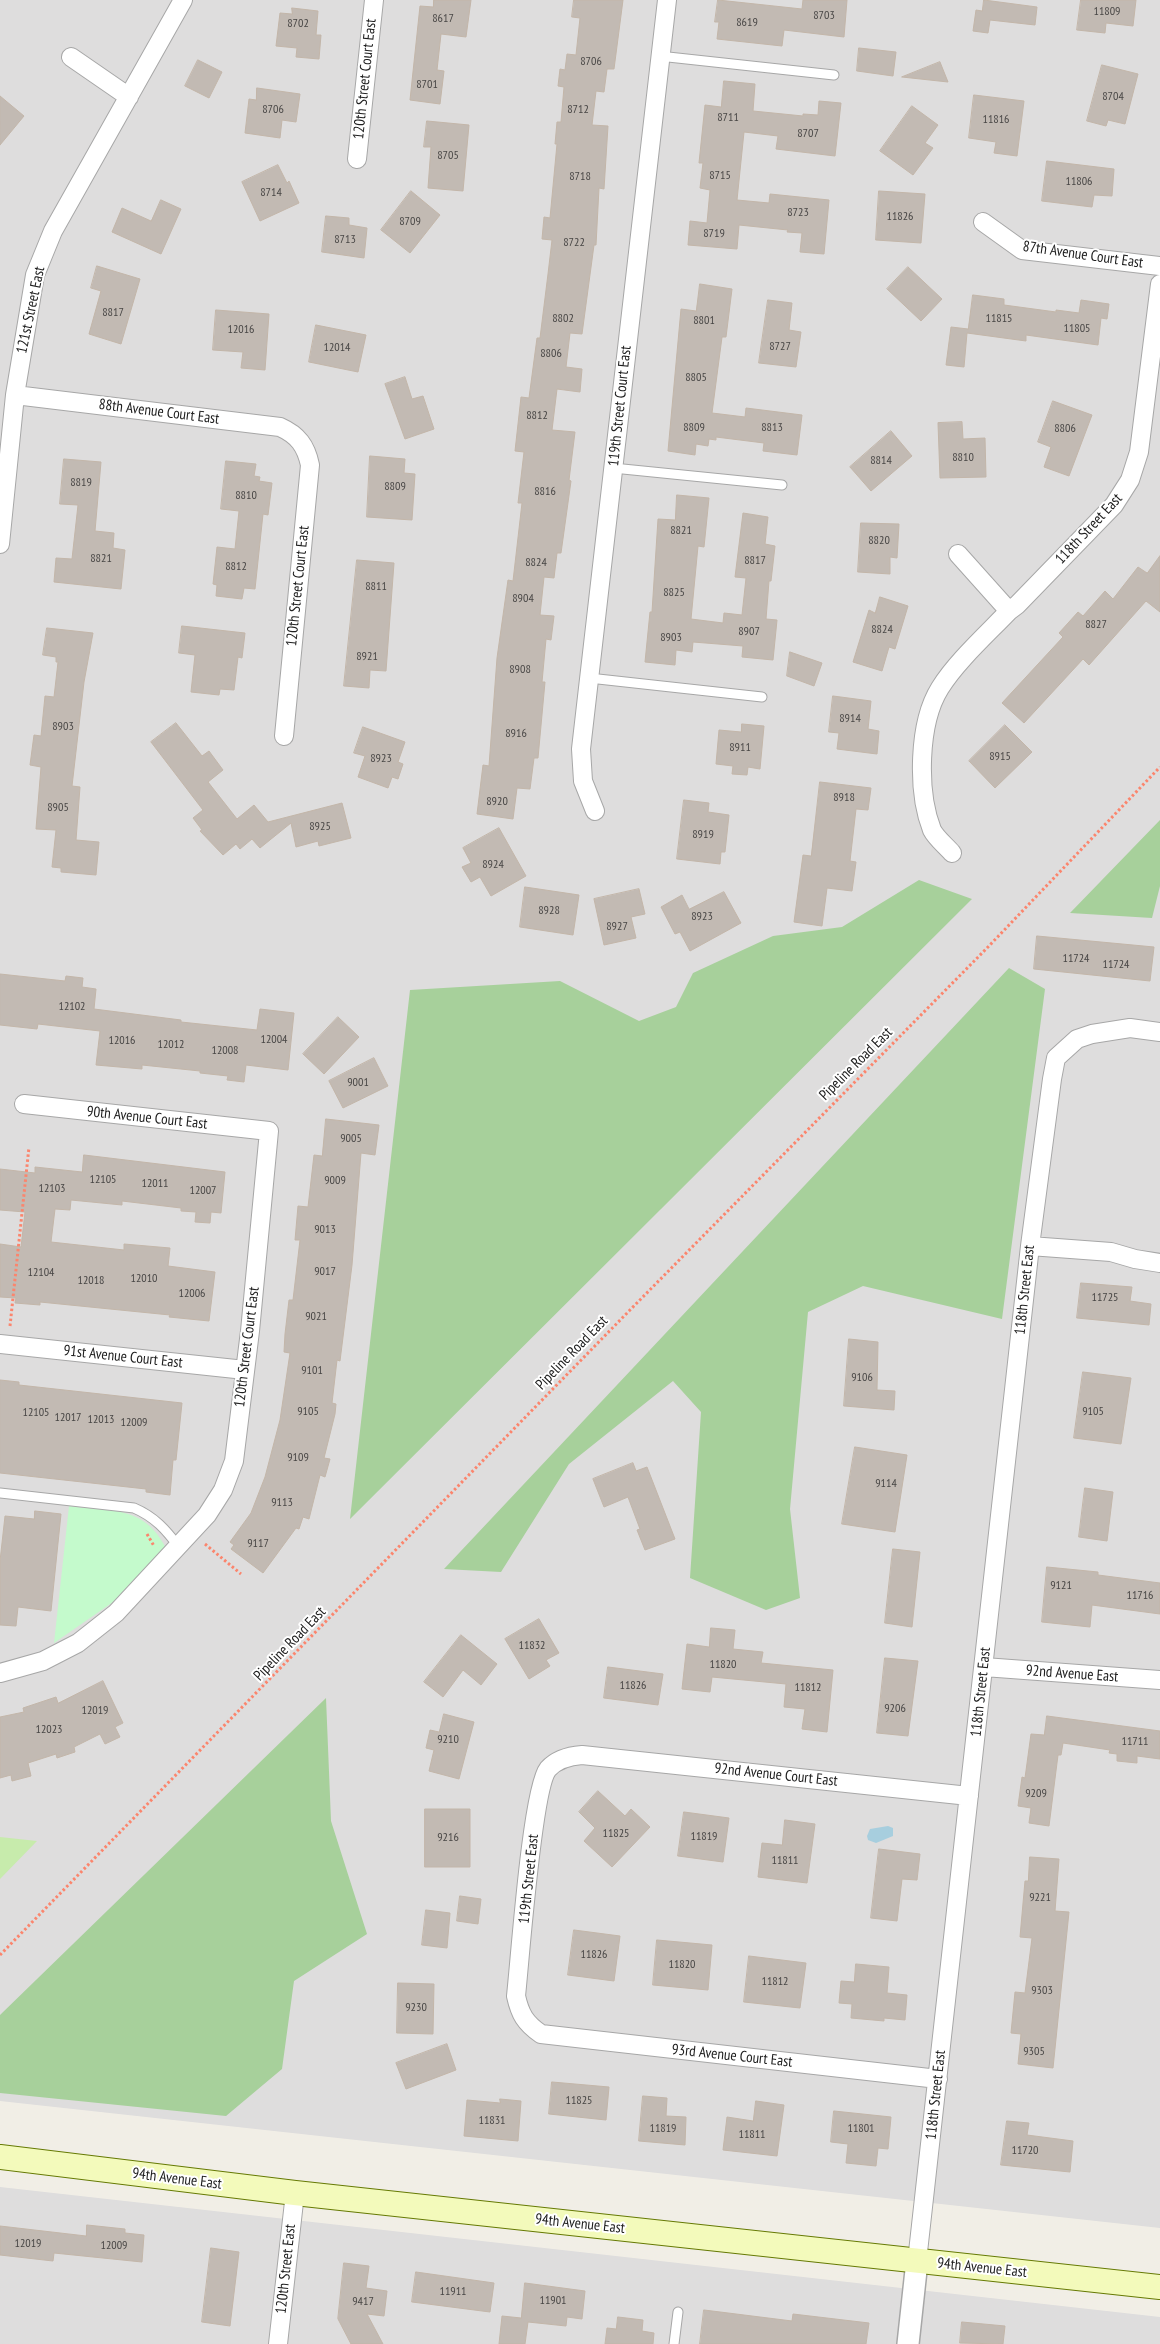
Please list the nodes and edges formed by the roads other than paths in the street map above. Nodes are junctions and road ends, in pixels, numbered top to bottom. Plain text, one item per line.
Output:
1 (183, 0) edge
2 (374, 0) edge
3 (666, 0) edge
4 (659, 56) junction
5 (71, 57) dead end
6 (834, 75) dead end
7 (129, 97) junction
8 (357, 158) dead end
9 (982, 222) dead end
10 (1160, 266) edge
11 (1160, 284) edge
12 (15, 395) junction
13 (300, 439) joint
14 (613, 468) junction
15 (782, 485) dead end
16 (0, 544) edge
17 (958, 554) dead end
18 (1009, 611) junction
19 (589, 678) junction
20 (762, 697) dead end
21 (284, 736) dead end
22 (595, 811) dead end
23 (952, 853) dead end
24 (1160, 1032) edge
25 (24, 1104) dead end
26 (269, 1131) joint
27 (1030, 1246) junction
28 (1160, 1263) edge
29 (0, 1344) edge
30 (245, 1370) junction
31 (0, 1493) edge
32 (179, 1547) junction
33 (984, 1667) junction
34 (0, 1673) edge
35 (1160, 1680) edge
36 (582, 1755) joint
37 (969, 1796) junction
38 (529, 2026) joint
39 (938, 2079) junction
40 (0, 2157) edge
41 (295, 2194) junction
42 (917, 2260) junction
43 (1160, 2287) edge
44 (678, 2312) dead end
45 (278, 2344) edge
46 (674, 2344) edge
47 (908, 2344) edge

1 - 7 street, 121st Street East
2 - 8 street, 120th Street Court East
3 - 4 street, 119th Street Court East
4 - 6 lane
4 - 14 street, 119th Street Court East
5 - 7 street
7 - 12 street, 121st Street East
9 - 10 street, 87th Avenue Court East
11 - 18 street, 118th Street East
12 - 13 street, 88th Avenue Court East
12 - 16 street, 121st Street East
13 - 21 street, 120th Street Court East
14 - 15 lane
14 - 19 street, 119th Street Court East
17 - 18 street
18 - 23 street, 118th Street East
19 - 20 lane
19 - 22 street, 119th Street Court East
24 - 27 street, 118th Street East
25 - 26 street, 90th Avenue Court East
26 - 30 street, 120th Street Court East
27 - 28 street
27 - 33 street, 118th Street East
29 - 30 street, 91st Avenue Court East
30 - 32 street, 120th Street Court East
31 - 32 lane
32 - 34 street
33 - 35 street, 92nd Avenue East
33 - 37 street, 118th Street East
36 - 37 street, 92nd Avenue Court East
36 - 38 street, 119th Street East
37 - 39 street, 118th Street East
38 - 39 street, 93rd Avenue Court East
39 - 42 street, 118th Street East
40 - 41 main road, 94th Avenue East
41 - 42 main road, 94th Avenue East
41 - 45 street, 120th Street East
42 - 43 main road, 94th Avenue East
42 - 47 street, 118th Street East
44 - 46 lane

